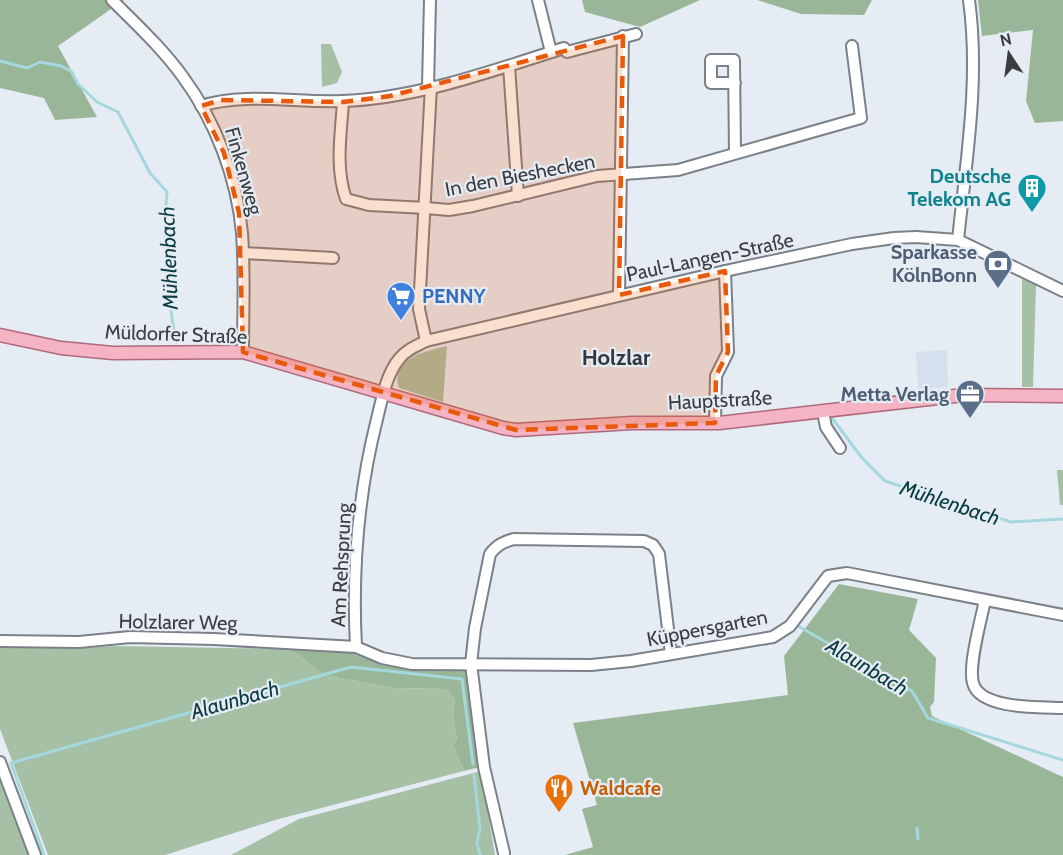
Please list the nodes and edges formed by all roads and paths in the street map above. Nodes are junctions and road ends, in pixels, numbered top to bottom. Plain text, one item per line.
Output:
1 (112, 0) edge
2 (430, 0) edge
3 (538, 0) edge
4 (969, 0) edge
5 (636, 34) dead end
6 (620, 37) junction
7 (852, 46) dead end
8 (551, 52) junction
9 (509, 66) junction
10 (735, 83) dead end
11 (430, 87) junction
12 (343, 102) junction
13 (201, 106) junction
14 (735, 153) junction
15 (620, 176) junction
16 (518, 196) junction
17 (426, 208) junction
18 (958, 240) junction
19 (243, 253) junction
20 (333, 258) dead end
21 (725, 271) junction
22 (1063, 291) edge
23 (619, 295) junction
24 (0, 335) edge
25 (426, 341) junction
26 (243, 352) junction
27 (384, 393) junction
28 (1063, 396) edge
29 (823, 412) junction
30 (715, 423) junction
31 (840, 448) dead end
32 (985, 600) junction
33 (1063, 615) edge
34 (0, 641) edge
35 (356, 647) junction
36 (671, 654) junction
37 (471, 664) junction
38 (1063, 708) edge
39 (0, 762) edge
40 (504, 853) dead end
41 (35, 855) edge

1 - 13 street, Finkenweg
2 - 11 street
3 - 8 street
4 - 18 street
5 - 6 street
6 - 8 street
6 - 15 street
7 - 14 street, In den Bieshecken
8 - 9 street
9 - 11 street
9 - 16 street
10 - 14 street
11 - 12 street
11 - 17 street
12 - 13 street
12 - 17 street, In den Bieshecken
13 - 19 street, Finkenweg
14 - 15 street, In den Bieshecken
15 - 16 street, In den Bieshecken
15 - 23 street
16 - 17 street, In den Bieshecken
17 - 25 street
18 - 21 street, Paul-Langen-Straße
18 - 22 street, Paul-Langen-Straße
19 - 20 street
19 - 26 street, Finkenweg
21 - 23 street, Paul-Langen-Straße
21 - 30 street
23 - 25 street, Paul-Langen-Straße
24 - 26 main road, Müldorfer Straße
25 - 27 street, Paul-Langen-Straße
26 - 27 main road, Müldorfer Straße
27 - 30 main road, Hauptstraße
27 - 35 street, Am Rehsprung
28 - 29 main road, Hauptstraße
29 - 30 main road, Hauptstraße
29 - 31 street
32 - 33 street, Küppersgarten
32 - 36 street, Küppersgarten
32 - 38 street
34 - 35 street, Holzlarer Weg
35 - 37 street, Am Rehsprung
36 - 37 street, Küppersgarten
36 - 37 street
37 - 40 street
39 - 41 street

